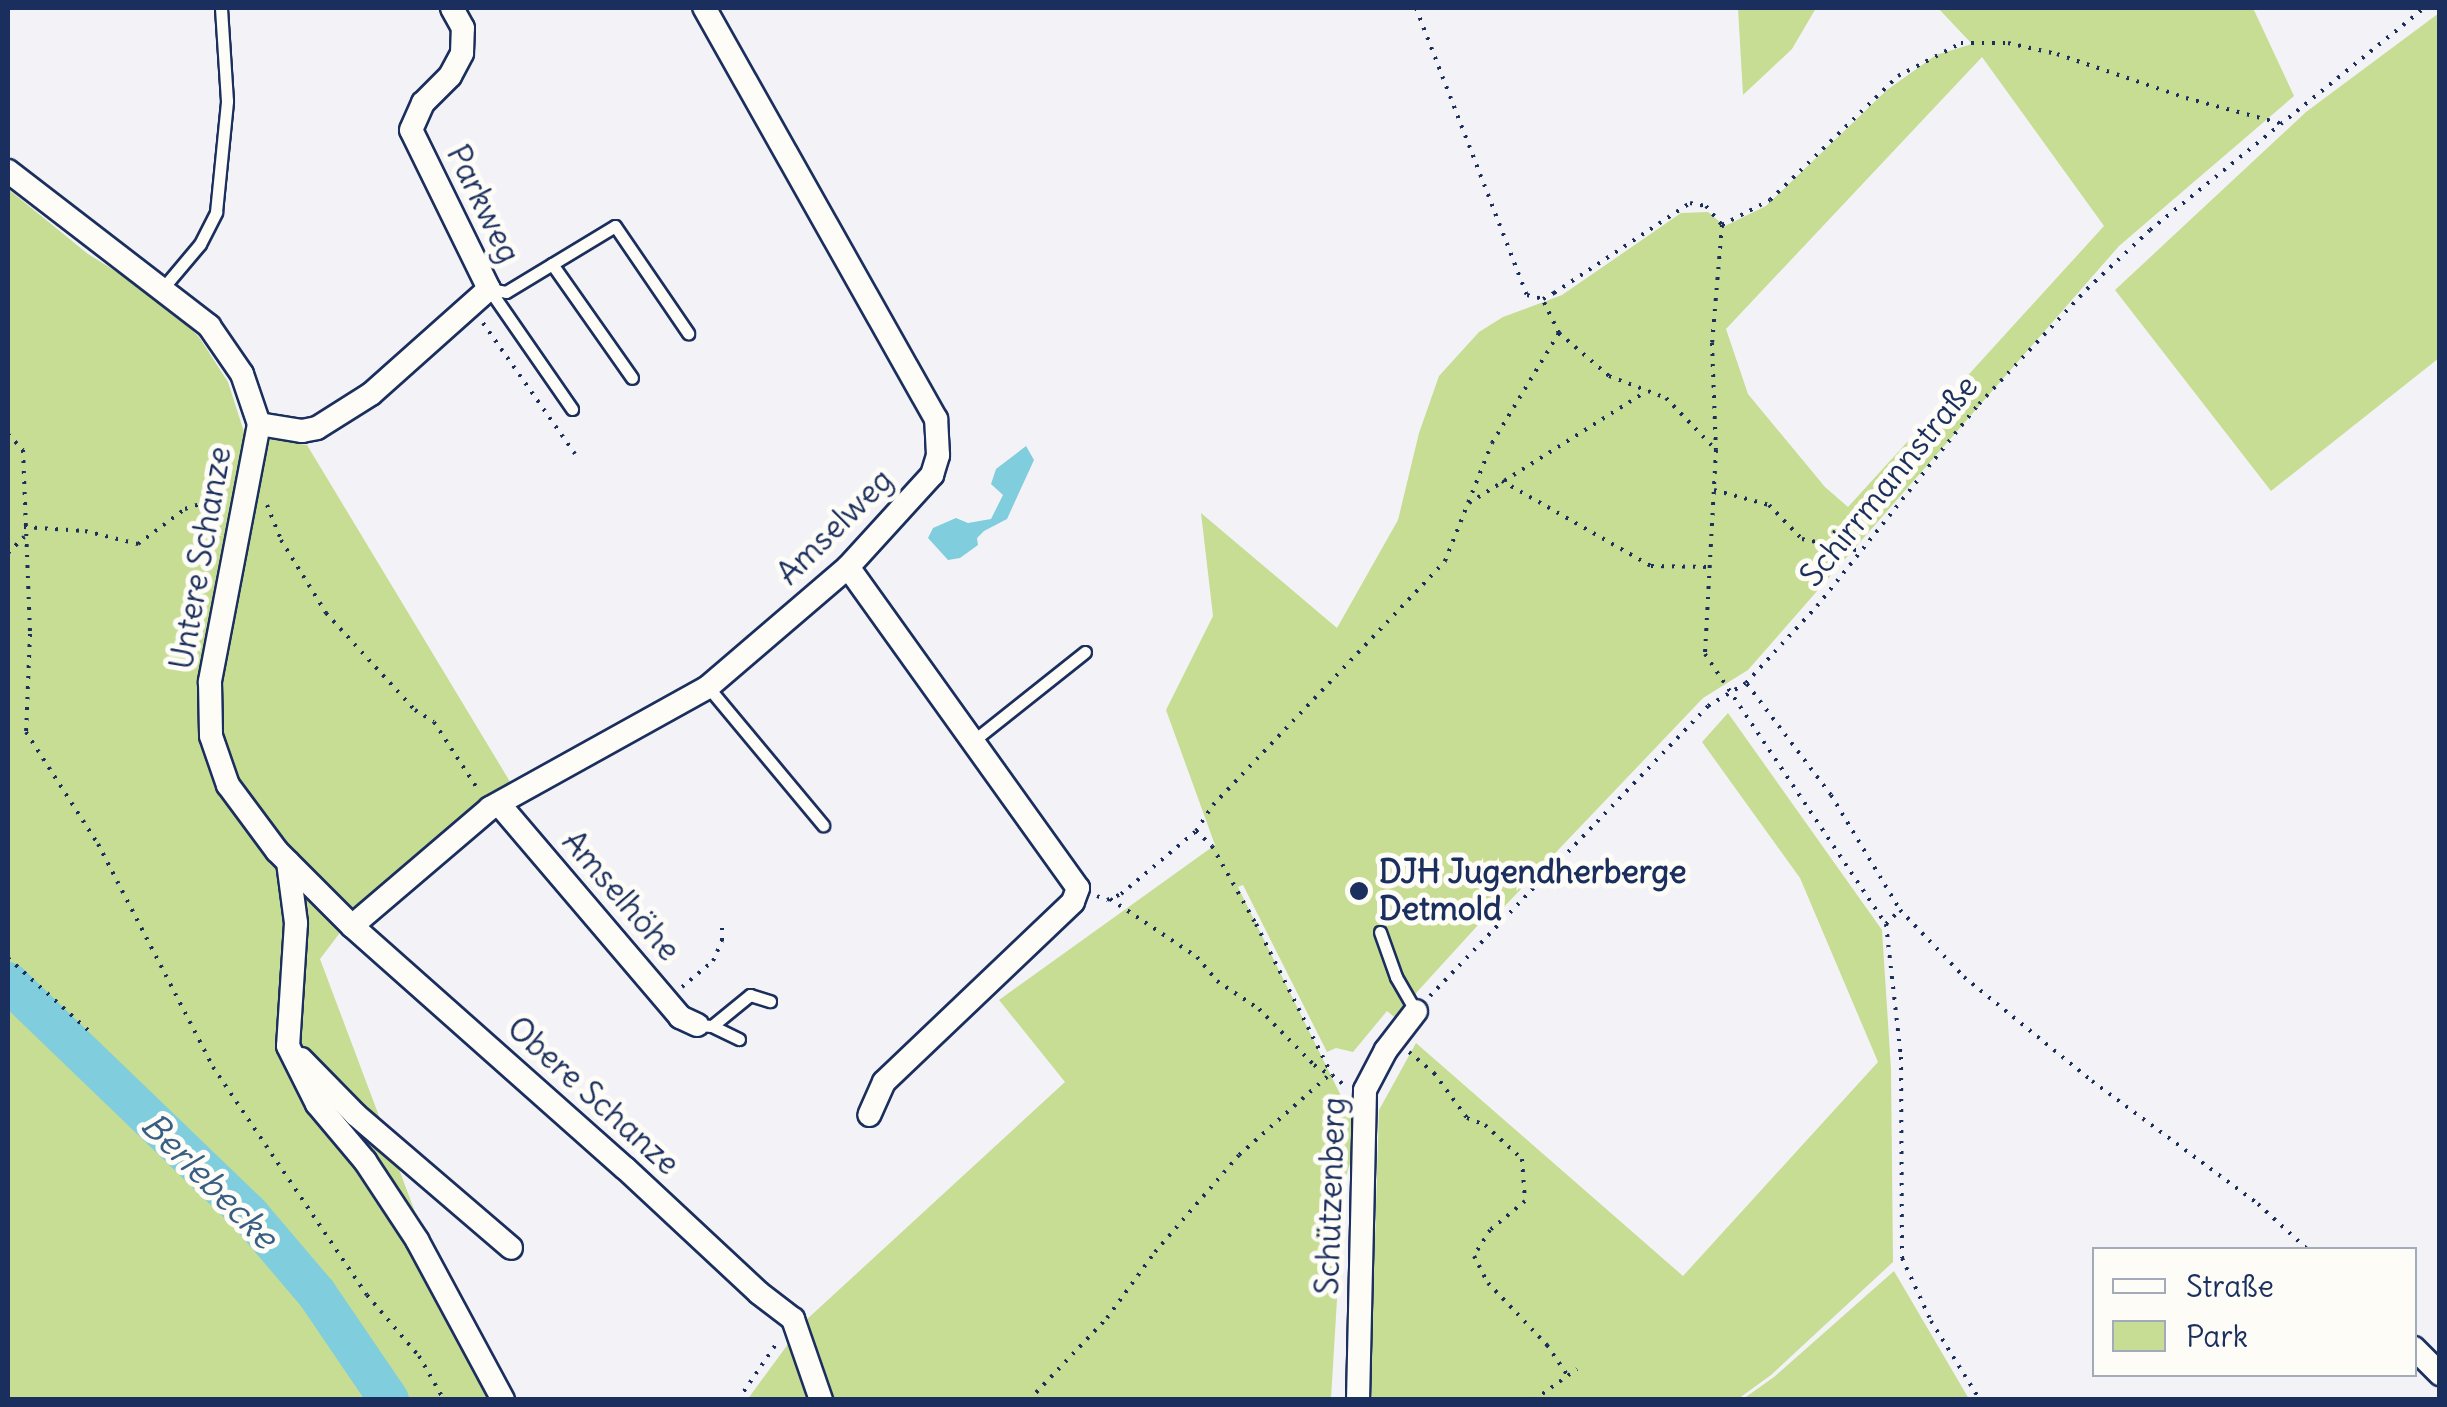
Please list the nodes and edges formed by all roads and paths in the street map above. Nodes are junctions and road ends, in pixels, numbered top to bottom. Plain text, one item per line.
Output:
1 (221, 8) edge
2 (452, 8) edge
3 (704, 8) edge
4 (1416, 8) edge
5 (2424, 8) edge
6 (2283, 124) junction
7 (8, 171) edge
8 (1722, 226) junction
9 (552, 264) junction
10 (163, 288) junction
11 (489, 289) junction
12 (1542, 299) junction
13 (472, 306) junction
14 (688, 333) dead end
15 (1559, 334) junction
16 (632, 378) dead end
17 (1647, 390) junction
18 (572, 409) dead end
19 (259, 424) junction
20 (8, 434) edge
21 (1716, 450) junction
22 (575, 454) dead end
23 (1502, 482) junction
24 (246, 490) junction
25 (1714, 490) junction
26 (1468, 503) junction
27 (24, 527) junction
28 (24, 537) junction
29 (1861, 551) junction
30 (8, 554) edge
31 (1710, 567) junction
32 (848, 568) junction
33 (1085, 652) dead end
34 (1746, 683) junction
35 (708, 688) junction
36 (1731, 691) junction
37 (973, 741) junction
38 (495, 806) junction
39 (823, 825) dead end
40 (1196, 831) junction
41 (288, 862) junction
42 (1078, 888) junction
43 (1110, 899) junction
44 (1900, 910) junction
45 (722, 921) dead end
46 (1886, 924) junction
47 (352, 926) junction
48 (1380, 932) dead end
49 (8, 958) edge
50 (667, 1000) junction
51 (770, 1001) dead end
52 (1416, 1011) junction
53 (704, 1026) junction
54 (89, 1032) dead end
55 (739, 1039) dead end
56 (1394, 1040) junction
57 (288, 1046) junction
58 (1330, 1076) junction
59 (1364, 1090) junction
60 (869, 1115) dead end
61 (2305, 1247) edge
62 (511, 1248) dead end
63 (793, 1319) junction
64 (2417, 1351) edge
65 (1577, 1369) dead end
66 (2440, 1374) edge
67 (1568, 1376) junction
68 (444, 1400) edge
69 (503, 1400) edge
70 (738, 1400) edge
71 (821, 1400) edge
72 (1029, 1400) edge
73 (1358, 1400) edge
74 (1534, 1400) edge
75 (1980, 1400) edge

1 - 10 lane
2 - 11 street, Parkweg
3 - 32 street, Amselweg
4 - 12 path
5 - 6 path, Schirrmannstraße
6 - 8 path
6 - 29 path, Schirrmannstraße
7 - 10 street, Untere Schanze
8 - 12 path
8 - 21 path
9 - 11 lane
9 - 14 lane
9 - 16 lane
10 - 19 street, Untere Schanze
11 - 13 street, Parkweg
11 - 18 lane
12 - 15 path
13 - 19 street, Parkweg
13 - 22 path
15 - 17 path
15 - 26 path
17 - 21 path
17 - 23 path
19 - 24 street, Untere Schanze
20 - 27 path
21 - 25 path
23 - 26 path
23 - 31 path
24 - 27 path
24 - 38 path
24 - 41 street, Untere Schanze
25 - 29 path
25 - 31 path
26 - 40 path
27 - 28 path
28 - 30 path
28 - 68 path
29 - 34 path, Schirrmannstraße
31 - 36 path
32 - 35 street, Amselweg
32 - 37 street
33 - 37 lane
34 - 36 path, Schirrmannstraße
34 - 44 path
35 - 38 street, Amselweg
35 - 39 lane
36 - 46 path
36 - 52 path, Schirrmannstraße
37 - 42 street
38 - 47 street, Amselweg
38 - 50 street, Amselhöhe
40 - 43 path
40 - 58 path
41 - 47 street, Obere Schanze
41 - 57 street
42 - 43 path
42 - 60 street
43 - 58 path
44 - 46 path
44 - 61 path
45 - 50 path
46 - 75 path
47 - 63 street, Obere Schanze
48 - 52 lane
49 - 54 path
50 - 53 street, Amselhöhe
51 - 53 lane
52 - 56 street, Schützenberg
53 - 55 lane
56 - 59 street, Schützenberg
56 - 67 path
57 - 62 street
57 - 69 street
58 - 59 path
58 - 72 path
59 - 73 street, Schützenberg
63 - 70 path
63 - 71 street
64 - 66 street
65 - 67 path
67 - 74 path

